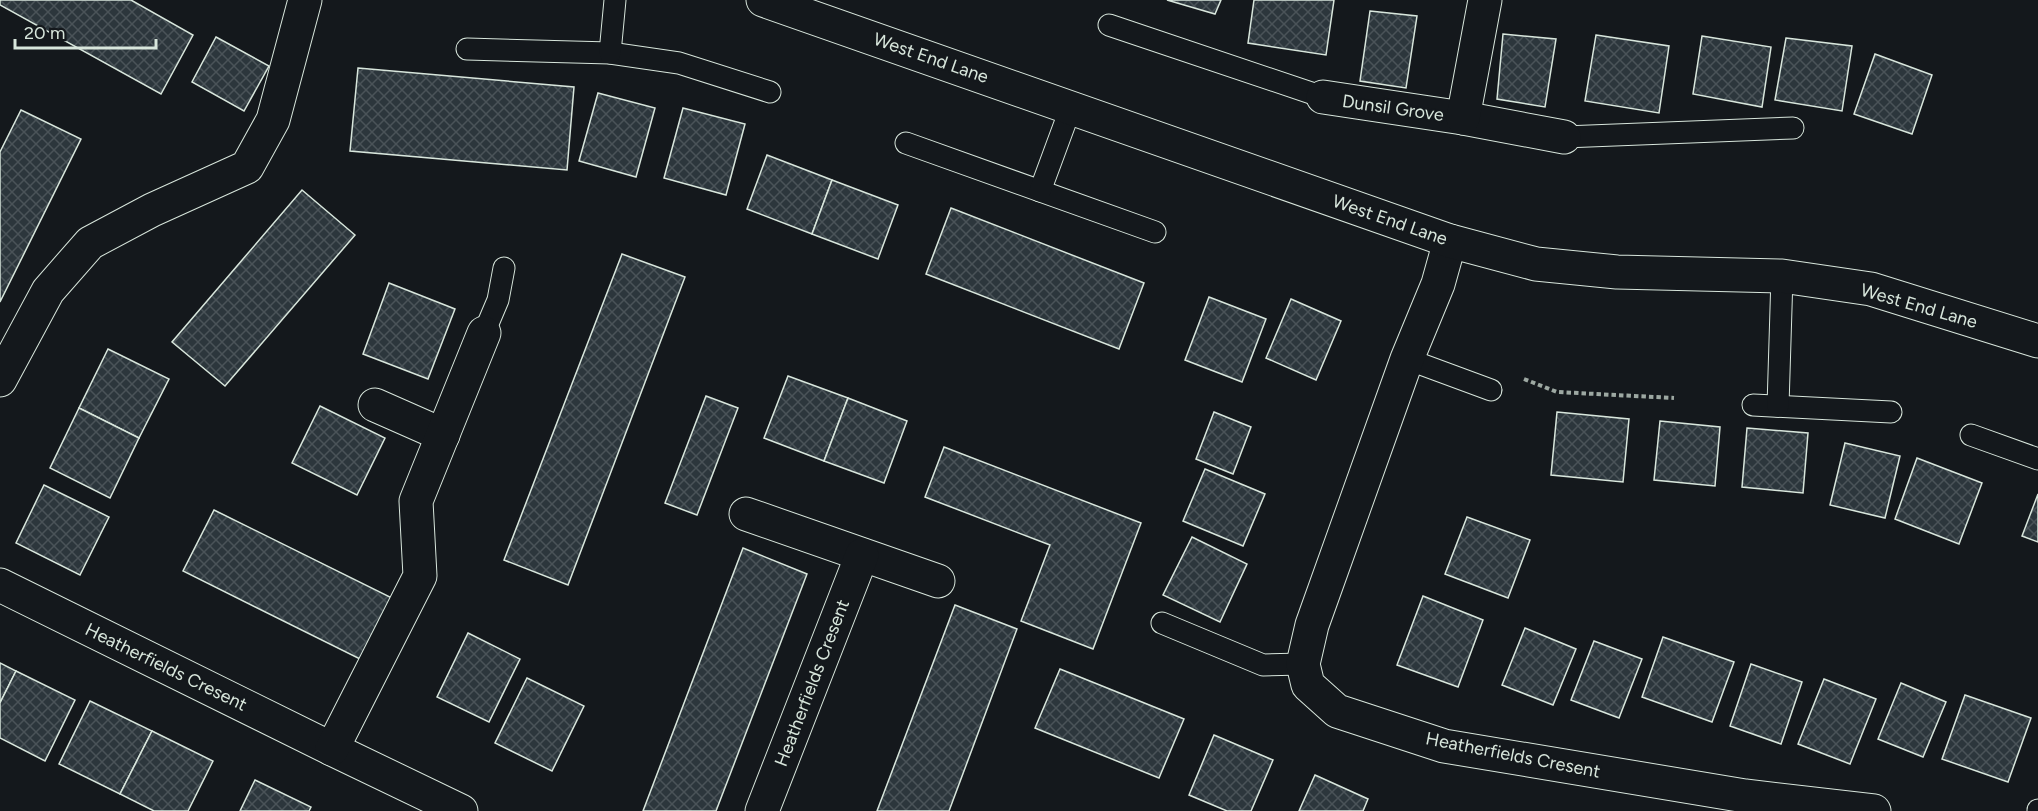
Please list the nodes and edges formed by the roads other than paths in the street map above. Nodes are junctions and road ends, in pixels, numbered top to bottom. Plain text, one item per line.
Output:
1 (305, 0) edge
2 (615, 0) edge
3 (763, 0) edge
4 (1485, 0) edge
5 (1109, 25) dead end
6 (468, 49) dead end
7 (610, 53) junction
8 (770, 92) dead end
9 (1323, 98) joint
10 (1071, 107) junction
11 (1463, 118) junction
12 (1793, 128) dead end
13 (1564, 137) joint
14 (906, 143) dead end
15 (1040, 191) junction
16 (1155, 232) dead end
17 (1450, 241) junction
18 (504, 268) dead end
19 (1782, 276) junction
20 (484, 333) joint
21 (2038, 341) edge
22 (1407, 359) junction
23 (0, 380) edge
24 (1491, 390) dead end
25 (375, 405) dead end
26 (1753, 405) dead end
27 (1778, 406) junction
28 (1891, 412) dead end
29 (443, 435) junction
30 (1971, 435) dead end
31 (2038, 459) edge
32 (746, 514) dead end
33 (862, 555) junction
34 (938, 581) dead end
35 (0, 585) edge
36 (1162, 623) dead end
37 (1304, 664) junction
38 (332, 749) junction
39 (461, 811) edge
40 (762, 811) edge
41 (1874, 811) edge

1 - 23 street
2 - 7 lane
3 - 10 street, West End Lane
4 - 11 street, Dunsil Grove
5 - 9 lane
6 - 7 lane
7 - 8 lane
9 - 11 street, Dunsil Grove
10 - 15 lane
10 - 17 street, West End Lane
11 - 13 street, Dunsil Grove
12 - 13 lane
14 - 15 lane
15 - 16 lane
17 - 19 street, West End Lane
17 - 22 street
18 - 20 lane
19 - 21 street, West End Lane
19 - 27 lane
20 - 29 street
22 - 24 lane
22 - 37 street
25 - 29 street
26 - 27 lane
27 - 28 lane
29 - 38 street
30 - 31 lane
32 - 33 street
33 - 34 street
33 - 40 street, Heatherfields Cresent
35 - 38 street, Heatherfields Cresent
36 - 37 lane
37 - 41 street, Heatherfields Cresent
38 - 39 street, Heatherfields Cresent

